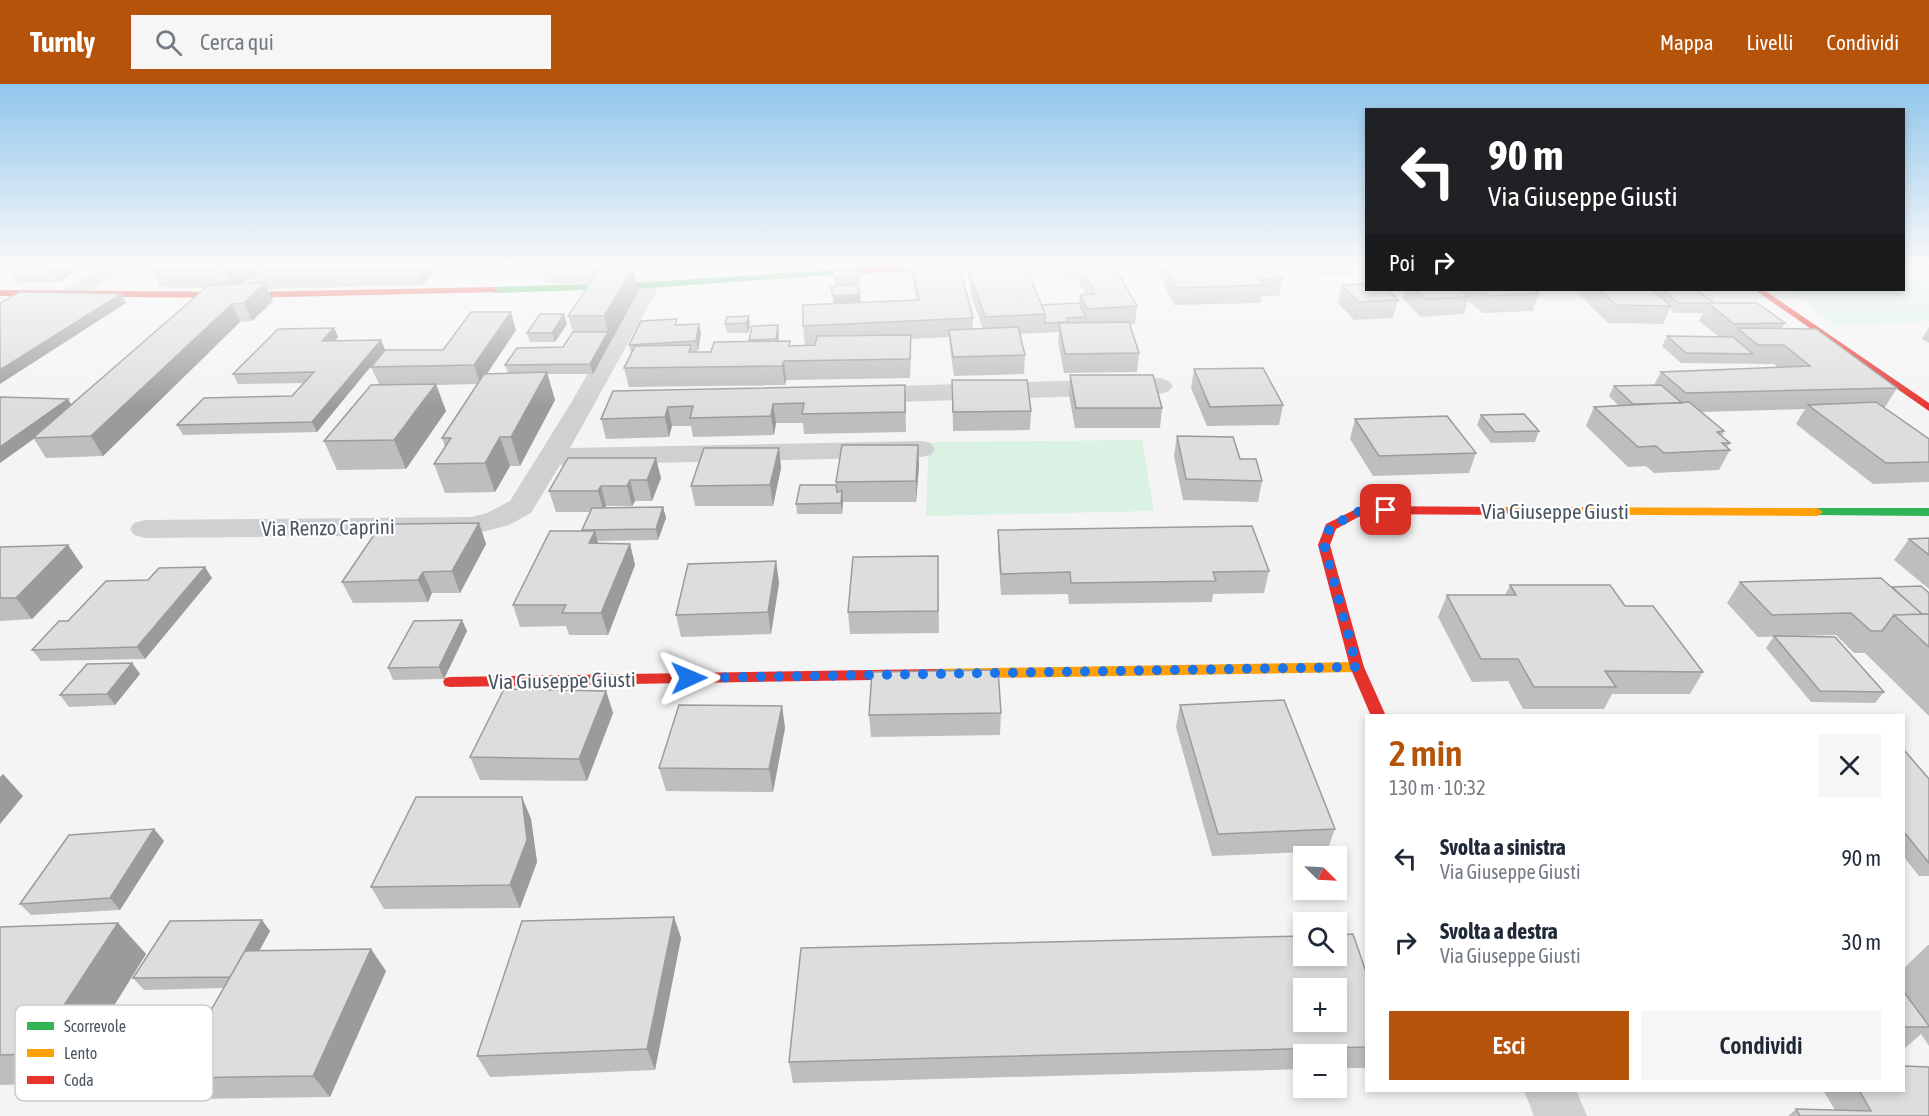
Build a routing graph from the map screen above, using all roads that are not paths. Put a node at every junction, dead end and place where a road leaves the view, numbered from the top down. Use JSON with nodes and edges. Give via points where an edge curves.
{"nodes":[{"id":1,"x":637,"y":312,"type":"edge"},
{"id":2,"x":1791,"y":312,"type":"edge"},
{"id":3,"x":1160,"y":386,"type":"dead end"},
{"id":4,"x":843,"y":396,"type":"edge"},
{"id":5,"x":1929,"y":408,"type":"edge"},
{"id":6,"x":921,"y":449,"type":"dead end"},
{"id":7,"x":550,"y":457,"type":"junction"},
{"id":8,"x":1929,"y":512,"type":"edge"},
{"id":9,"x":145,"y":529,"type":"dead end"},
{"id":10,"x":1357,"y":667,"type":"junction"},
{"id":11,"x":450,"y":682,"type":"dead end"},
{"id":12,"x":1378,"y":714,"type":"edge"},
{"id":13,"x":1550,"y":1092,"type":"edge"},
{"id":14,"x":1561,"y":1116,"type":"edge"}],
"edges":[{"from":1,"to":7,"type":"street","name":"Via Renzo Caprini","via":[[596,403]]},
{"from":2,"to":5,"type":"street"},
{"from":3,"to":4,"type":"street"},
{"from":6,"to":7,"type":"street"},
{"from":7,"to":9,"type":"street","name":"Via Renzo Caprini","via":[[521,507],[498,519],[471,526]]},
{"from":8,"to":10,"type":"street","name":"Via Giuseppe Giusti","via":[[1362,510],[1330,527],[1324,545]]},
{"from":10,"to":11,"type":"street","name":"Via Giuseppe Giusti"},
{"from":10,"to":12,"type":"street","name":"Via Giuseppe Giusti"},
{"from":13,"to":14,"type":"street"}]}
